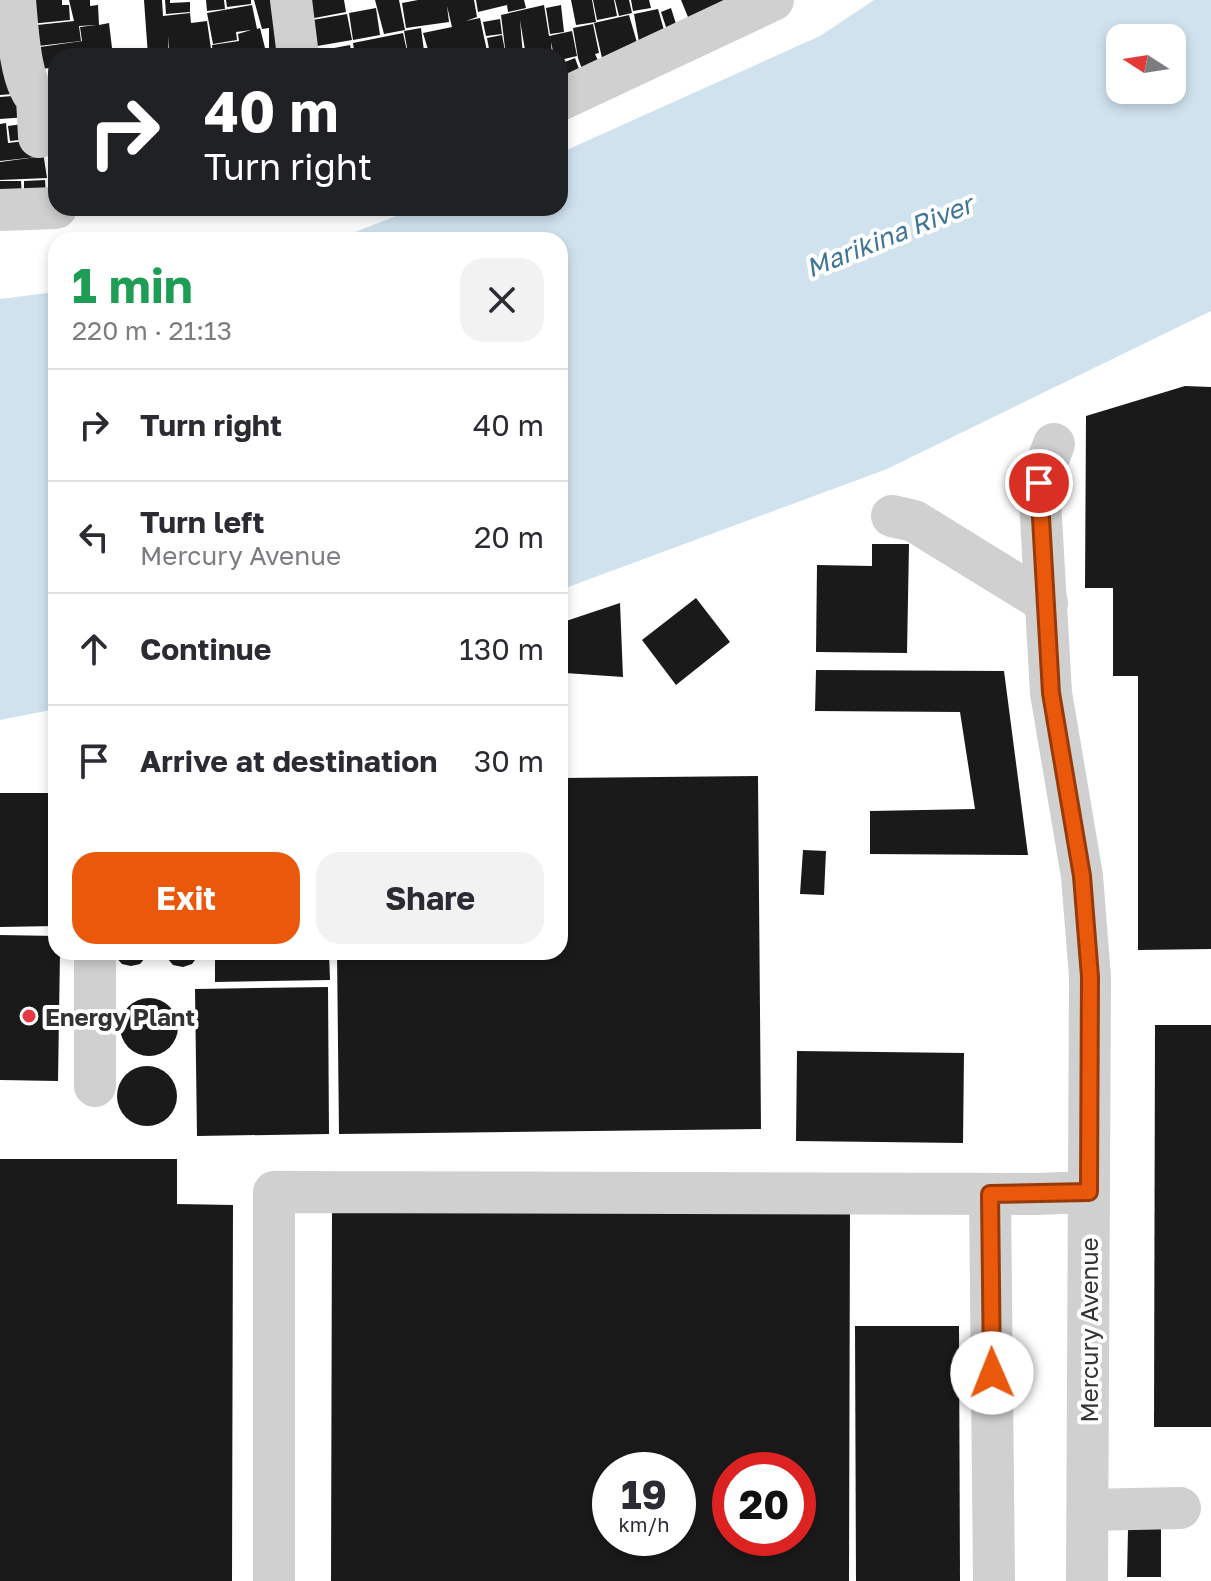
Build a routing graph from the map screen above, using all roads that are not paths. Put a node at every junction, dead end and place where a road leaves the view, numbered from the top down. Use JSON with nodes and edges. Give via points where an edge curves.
{"nodes":[{"id":1,"x":15,"y":0,"type":"edge"},
{"id":2,"x":291,"y":0,"type":"edge"},
{"id":3,"x":773,"y":0,"type":"edge"},
{"id":4,"x":297,"y":48,"type":"edge"},
{"id":5,"x":568,"y":96,"type":"edge"},
{"id":6,"x":39,"y":137,"type":"dead end"},
{"id":7,"x":48,"y":208,"type":"edge"},
{"id":8,"x":0,"y":210,"type":"edge"},
{"id":9,"x":1054,"y":444,"type":"dead end"},
{"id":10,"x":892,"y":516,"type":"dead end"},
{"id":11,"x":1047,"y":603,"type":"junction"},
{"id":12,"x":95,"y":960,"type":"edge"},
{"id":13,"x":95,"y":1086,"type":"dead end"},
{"id":14,"x":1089,"y":1192,"type":"junction"},
{"id":15,"x":990,"y":1194,"type":"junction"},
{"id":16,"x":1180,"y":1508,"type":"dead end"},
{"id":17,"x":1088,"y":1510,"type":"junction"},
{"id":18,"x":274,"y":1581,"type":"edge"},
{"id":19,"x":994,"y":1581,"type":"edge"},
{"id":20,"x":1087,"y":1581,"type":"edge"}],
"edges":[{"from":1,"to":6,"type":"street","via":[[22,57],[37,98]]},
{"from":2,"to":4,"type":"street"},
{"from":3,"to":5,"type":"street"},
{"from":7,"to":8,"type":"street"},
{"from":9,"to":11,"type":"street","name":"Mercury Avenue","via":[[1039,483]]},
{"from":10,"to":11,"type":"street","via":[[914,521]]},
{"from":11,"to":14,"type":"street","name":"Mercury Avenue","via":[[1051,693],[1082,876],[1088,948]]},
{"from":12,"to":13,"type":"street"},
{"from":14,"to":15,"type":"street"},
{"from":14,"to":17,"type":"street","name":"Mercury Avenue"},
{"from":15,"to":18,"type":"street","via":[[274,1192]]},
{"from":15,"to":19,"type":"street"},
{"from":16,"to":17,"type":"street"},
{"from":17,"to":20,"type":"street","name":"Mercury Avenue"}]}
